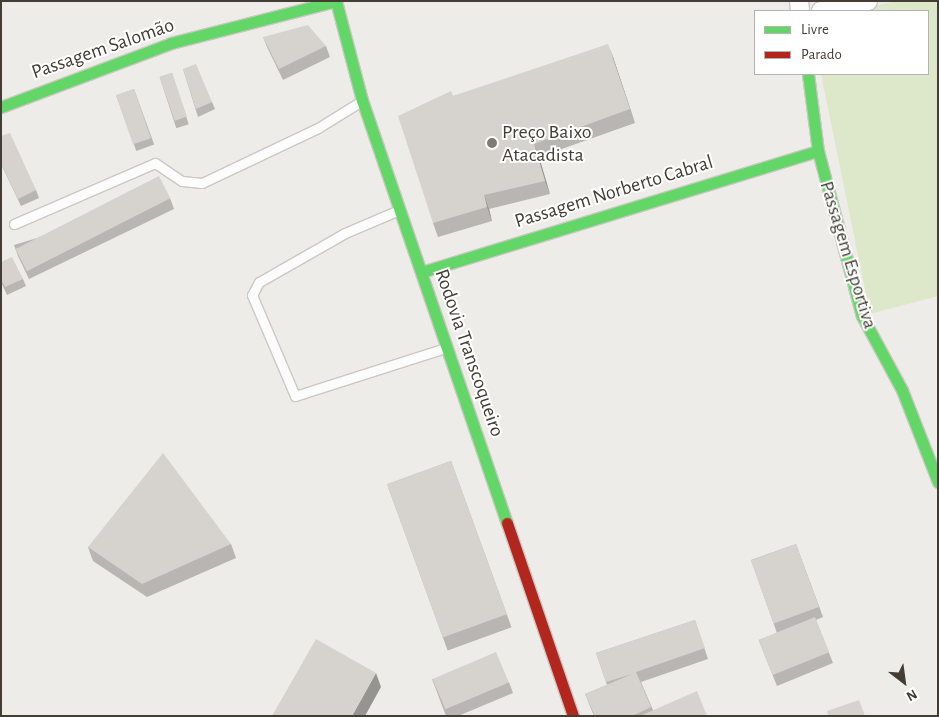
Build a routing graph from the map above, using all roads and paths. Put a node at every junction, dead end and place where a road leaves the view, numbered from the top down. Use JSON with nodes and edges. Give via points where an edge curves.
{"nodes":[{"id":1,"x":336,"y":1,"type":"edge"},
{"id":2,"x":868,"y":1,"type":"edge"},
{"id":3,"x":826,"y":10,"type":"edge"},
{"id":4,"x":808,"y":75,"type":"edge"},
{"id":5,"x":362,"y":100,"type":"junction"},
{"id":6,"x":1,"y":107,"type":"edge"},
{"id":7,"x":818,"y":151,"type":"junction"},
{"id":8,"x":402,"y":209,"type":"junction"},
{"id":9,"x":14,"y":224,"type":"dead end"},
{"id":10,"x":422,"y":272,"type":"junction"},
{"id":11,"x":448,"y":347,"type":"junction"},
{"id":12,"x":938,"y":482,"type":"edge"},
{"id":13,"x":573,"y":716,"type":"edge"}],
"edges":[{"from":1,"to":5,"type":"street","name":"Rodovia Transcoqueiro"},
{"from":1,"to":6,"type":"street","name":"Passagem Salomão","via":[[171,43]]},
{"from":2,"to":3,"type":"street"},
{"from":4,"to":7,"type":"street","name":"Passagem Esportiva"},
{"from":5,"to":8,"type":"street","name":"Rodovia Transcoqueiro"},
{"from":5,"to":9,"type":"lane","via":[[318,128],[202,183],[182,181],[155,164]]},
{"from":7,"to":10,"type":"street","name":"Passagem Norberto Cabral"},
{"from":7,"to":12,"type":"street","name":"Passagem Esportiva","via":[[862,316],[902,390]]},
{"from":8,"to":10,"type":"street","name":"Rodovia Transcoqueiro"},
{"from":8,"to":11,"type":"lane","via":[[345,233],[259,282],[252,294],[295,396]]},
{"from":10,"to":11,"type":"street","name":"Rodovia Transcoqueiro"},
{"from":11,"to":13,"type":"street","name":"Rodovia Transcoqueiro"}]}
